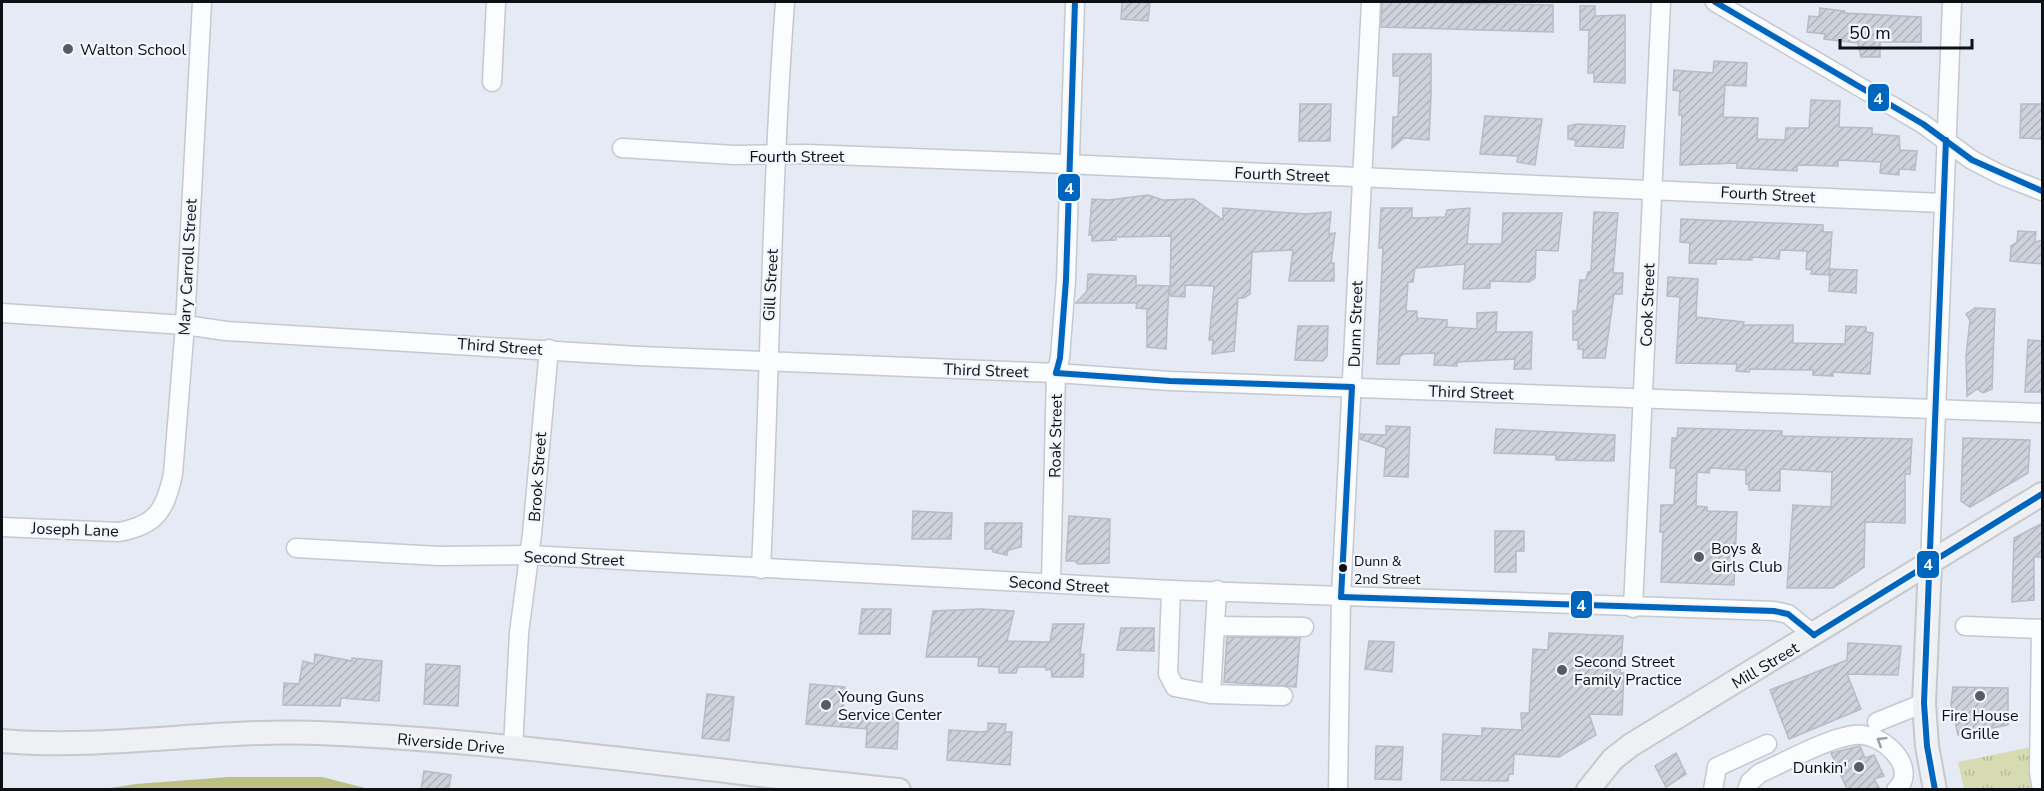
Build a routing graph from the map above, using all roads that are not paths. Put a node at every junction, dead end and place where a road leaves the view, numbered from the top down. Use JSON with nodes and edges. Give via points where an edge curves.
{"nodes":[{"id":1,"x":202,"y":2,"type":"edge"},
{"id":2,"x":496,"y":2,"type":"edge"},
{"id":3,"x":785,"y":2,"type":"edge"},
{"id":4,"x":1075,"y":2,"type":"edge"},
{"id":5,"x":1371,"y":2,"type":"edge"},
{"id":6,"x":1661,"y":2,"type":"edge"},
{"id":7,"x":1717,"y":2,"type":"edge"},
{"id":8,"x":1952,"y":2,"type":"edge"},
{"id":9,"x":492,"y":82,"type":"dead end"},
{"id":10,"x":1946,"y":140,"type":"junction"},
{"id":11,"x":622,"y":148,"type":"dead end"},
{"id":12,"x":777,"y":155,"type":"junction"},
{"id":13,"x":1070,"y":165,"type":"junction"},
{"id":14,"x":1361,"y":177,"type":"junction"},
{"id":15,"x":1650,"y":188,"type":"junction"},
{"id":16,"x":2043,"y":191,"type":"edge"},
{"id":17,"x":1942,"y":203,"type":"junction"},
{"id":18,"x":2,"y":313,"type":"edge"},
{"id":19,"x":185,"y":325,"type":"junction"},
{"id":20,"x":549,"y":349,"type":"junction"},
{"id":21,"x":769,"y":361,"type":"junction"},
{"id":22,"x":1056,"y":373,"type":"junction"},
{"id":23,"x":1353,"y":387,"type":"junction"},
{"id":24,"x":1643,"y":398,"type":"junction"},
{"id":25,"x":1936,"y":410,"type":"junction"},
{"id":26,"x":2043,"y":413,"type":"edge"},
{"id":27,"x":2043,"y":494,"type":"edge"},
{"id":28,"x":148,"y":524,"type":"joint"},
{"id":29,"x":2,"y":527,"type":"edge"},
{"id":30,"x":297,"y":548,"type":"dead end"},
{"id":31,"x":529,"y":555,"type":"junction"},
{"id":32,"x":1930,"y":564,"type":"junction"},
{"id":33,"x":760,"y":569,"type":"junction"},
{"id":34,"x":1051,"y":583,"type":"junction"},
{"id":35,"x":1171,"y":590,"type":"junction"},
{"id":36,"x":1216,"y":590,"type":"junction"},
{"id":37,"x":1341,"y":597,"type":"junction"},
{"id":38,"x":1633,"y":608,"type":"junction"},
{"id":39,"x":1215,"y":626,"type":"junction"},
{"id":40,"x":1965,"y":626,"type":"dead end"},
{"id":41,"x":1304,"y":627,"type":"dead end"},
{"id":42,"x":2042,"y":629,"type":"edge"},
{"id":43,"x":1814,"y":635,"type":"junction"},
{"id":44,"x":1211,"y":694,"type":"junction"},
{"id":45,"x":1283,"y":696,"type":"dead end"},
{"id":46,"x":1924,"y":703,"type":"junction"},
{"id":47,"x":1877,"y":722,"type":"dead end"},
{"id":48,"x":2,"y":741,"type":"edge"},
{"id":49,"x":1767,"y":744,"type":"dead end"},
{"id":50,"x":513,"y":748,"type":"junction"},
{"id":51,"x":899,"y":789,"type":"edge"},
{"id":52,"x":1338,"y":789,"type":"edge"},
{"id":53,"x":1588,"y":789,"type":"edge"},
{"id":54,"x":1713,"y":789,"type":"edge"},
{"id":55,"x":1747,"y":789,"type":"edge"},
{"id":56,"x":1896,"y":789,"type":"edge"},
{"id":57,"x":1935,"y":789,"type":"edge"},
{"id":58,"x":2042,"y":789,"type":"edge"}],
"edges":[{"from":1,"to":19,"type":"street","name":"Mary Carroll Street"},
{"from":2,"to":9,"type":"street"},
{"from":3,"to":12,"type":"street","name":"Gill Street"},
{"from":4,"to":13,"type":"street","name":"Roak Street"},
{"from":5,"to":14,"type":"street","name":"Dunn Street"},
{"from":6,"to":15,"type":"street","name":"Cook Street"},
{"from":7,"to":10,"type":"street"},
{"from":8,"to":10,"type":"street"},
{"from":10,"to":16,"type":"street","via":[[2001,175]]},
{"from":10,"to":17,"type":"street"},
{"from":11,"to":12,"type":"street","name":"Fourth Street"},
{"from":12,"to":13,"type":"street","name":"Fourth Street"},
{"from":12,"to":21,"type":"street","name":"Gill Street"},
{"from":13,"to":14,"type":"street","name":"Fourth Street"},
{"from":13,"to":22,"type":"street","name":"Roak Street","via":[[1066,280]]},
{"from":14,"to":15,"type":"street","name":"Fourth Street"},
{"from":14,"to":23,"type":"street","name":"Dunn Street"},
{"from":15,"to":17,"type":"street","name":"Fourth Street"},
{"from":15,"to":24,"type":"street","name":"Cook Street"},
{"from":17,"to":25,"type":"street"},
{"from":18,"to":19,"type":"street","name":"Third Street"},
{"from":19,"to":20,"type":"street","name":"Third Street","via":[[226,331]]},
{"from":19,"to":28,"type":"street","name":"Mary Carroll Street","via":[[173,474],[164,507]]},
{"from":20,"to":21,"type":"street","name":"Third Street"},
{"from":20,"to":31,"type":"street","name":"Brook Street"},
{"from":21,"to":22,"type":"street","name":"Third Street"},
{"from":21,"to":33,"type":"street","name":"Gill Street"},
{"from":22,"to":23,"type":"street","name":"Third Street"},
{"from":22,"to":34,"type":"street","name":"Roak Street"},
{"from":23,"to":24,"type":"street","name":"Third Street"},
{"from":23,"to":37,"type":"street","name":"Dunn Street"},
{"from":24,"to":25,"type":"street","name":"Third Street"},
{"from":24,"to":38,"type":"street","name":"Cook Street"},
{"from":25,"to":26,"type":"street","name":"Third Street"},
{"from":25,"to":32,"type":"street"},
{"from":27,"to":32,"type":"main road","name":"Mill Street"},
{"from":28,"to":29,"type":"street","name":"Joseph Lane","via":[[119,532]]},
{"from":30,"to":31,"type":"street","name":"Second Street","via":[[439,556]]},
{"from":31,"to":33,"type":"street","name":"Second Street"},
{"from":31,"to":50,"type":"street","name":"Brook Street","via":[[519,633]]},
{"from":32,"to":43,"type":"main road","name":"Mill Street"},
{"from":32,"to":46,"type":"main road"},
{"from":33,"to":34,"type":"street","name":"Second Street"},
{"from":34,"to":35,"type":"street","name":"Second Street"},
{"from":35,"to":36,"type":"street","name":"Second Street"},
{"from":35,"to":44,"type":"street","via":[[1168,674],[1175,687]]},
{"from":36,"to":37,"type":"street","name":"Second Street"},
{"from":36,"to":39,"type":"street"},
{"from":37,"to":38,"type":"street","name":"Second Street"},
{"from":37,"to":52,"type":"street","name":"Dunn Street"},
{"from":38,"to":43,"type":"street","name":"Second Street","via":[[1774,611],[1788,615]]},
{"from":39,"to":41,"type":"street"},
{"from":39,"to":44,"type":"street"},
{"from":40,"to":42,"type":"street"},
{"from":42,"to":58,"type":"street"},
{"from":43,"to":53,"type":"main road","name":"Mill Street","via":[[1631,745],[1612,759]]},
{"from":44,"to":45,"type":"street"},
{"from":46,"to":47,"type":"street"},
{"from":46,"to":57,"type":"main road"},
{"from":48,"to":50,"type":"main road","name":"Riverside Drive","via":[[48,744],[288,732]]},
{"from":49,"to":54,"type":"street","via":[[1717,767]]},
{"from":50,"to":51,"type":"main road","name":"Riverside Drive"},
{"from":56,"to":55,"type":"street","one_way":true,"via":[[1902,775],[1898,757],[1887,743],[1874,736],[1856,734],[1760,773]]}]}
